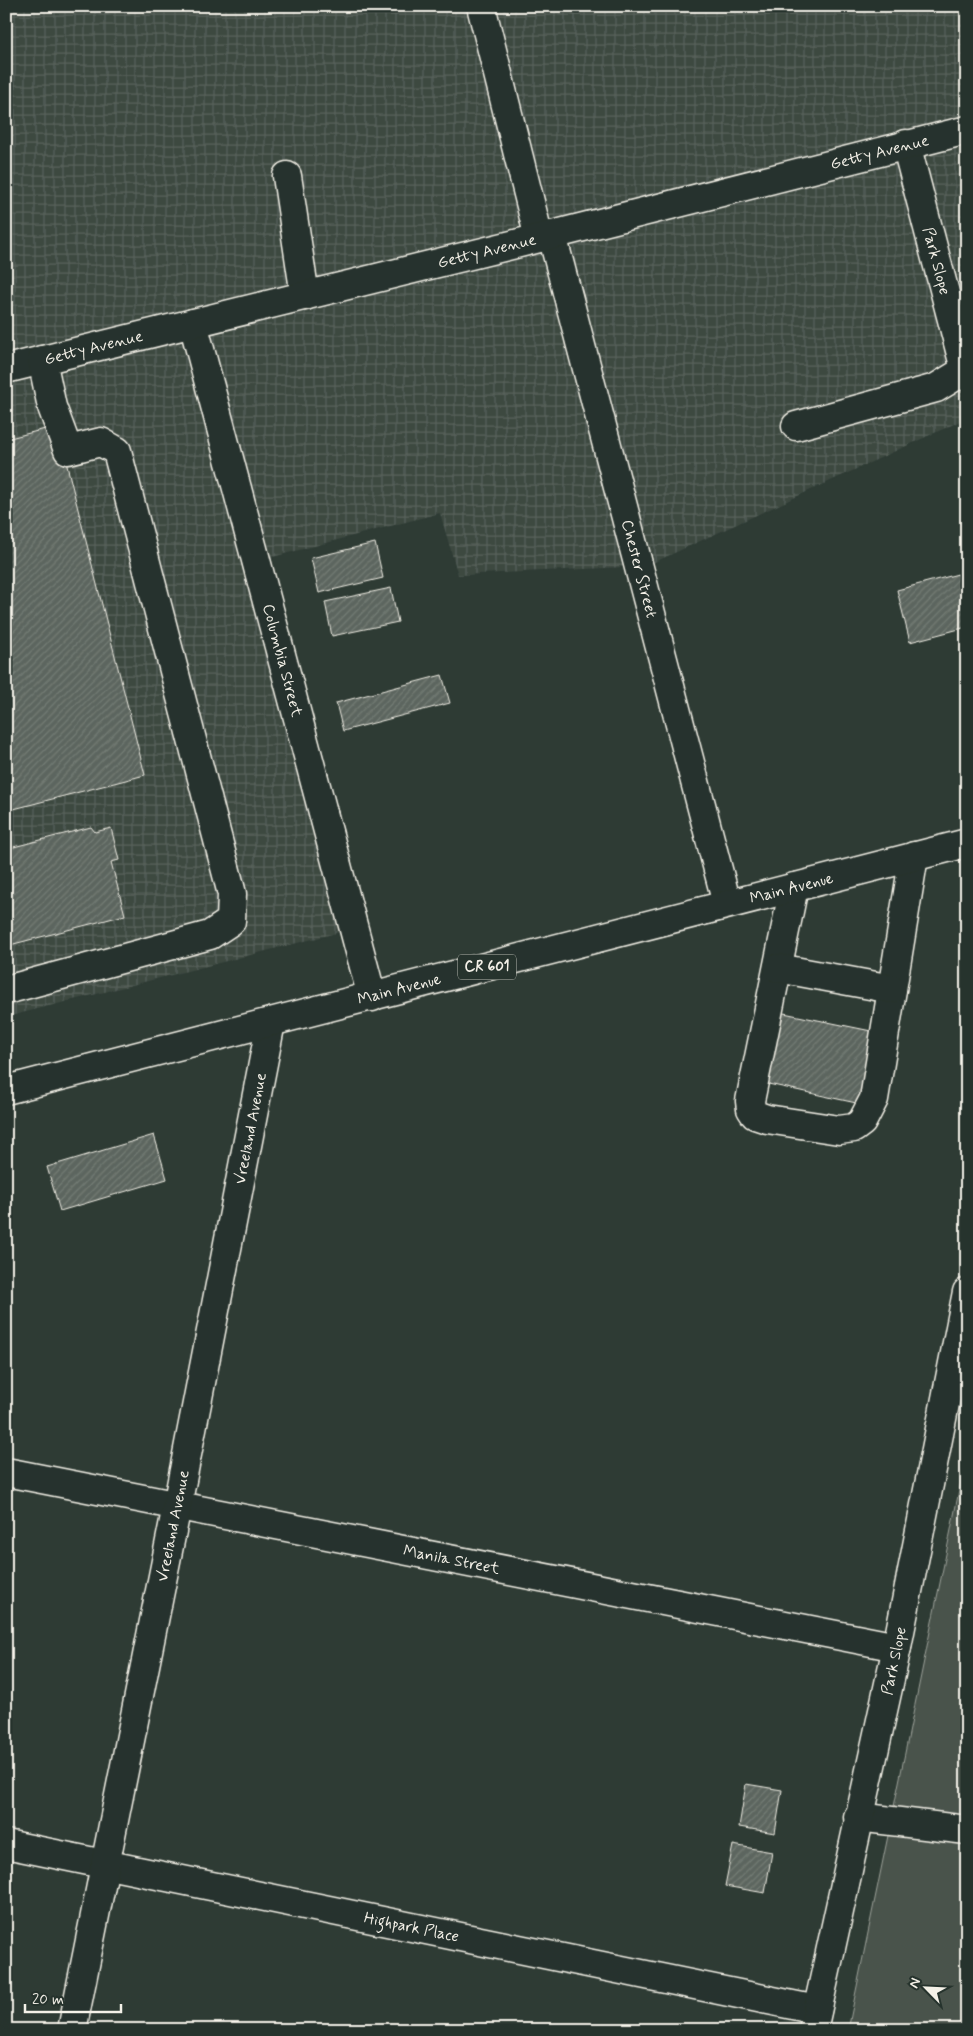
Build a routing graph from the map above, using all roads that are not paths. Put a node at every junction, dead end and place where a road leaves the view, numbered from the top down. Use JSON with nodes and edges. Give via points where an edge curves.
{"nodes":[{"id":1,"x":481,"y":6,"type":"edge"},
{"id":2,"x":967,"y":130,"type":"edge"},
{"id":3,"x":906,"y":144,"type":"junction"},
{"id":4,"x":286,"y":176,"type":"dead end"},
{"id":5,"x":546,"y":236,"type":"junction"},
{"id":6,"x":306,"y":296,"type":"junction"},
{"id":7,"x":194,"y":323,"type":"junction"},
{"id":8,"x":42,"y":360,"type":"junction"},
{"id":9,"x":6,"y":369,"type":"edge"},
{"id":10,"x":966,"y":372,"type":"edge"},
{"id":11,"x":796,"y":426,"type":"dead end"},
{"id":12,"x":967,"y":843,"type":"edge"},
{"id":13,"x":914,"y":856,"type":"junction"},
{"id":14,"x":794,"y":886,"type":"junction"},
{"id":15,"x":727,"y":904,"type":"junction"},
{"id":16,"x":778,"y":968,"type":"junction"},
{"id":17,"x":892,"y":989,"type":"junction"},
{"id":18,"x":6,"y":990,"type":"edge"},
{"id":19,"x":372,"y":997,"type":"junction"},
{"id":20,"x":271,"y":1022,"type":"junction"},
{"id":21,"x":6,"y":1090,"type":"edge"},
{"id":22,"x":967,"y":1292,"type":"edge"},
{"id":23,"x":6,"y":1472,"type":"edge"},
{"id":24,"x":177,"y":1506,"type":"junction"},
{"id":25,"x":897,"y":1647,"type":"junction"},
{"id":26,"x":858,"y":1817,"type":"junction"},
{"id":27,"x":967,"y":1830,"type":"edge"},
{"id":28,"x":6,"y":1844,"type":"edge"},
{"id":29,"x":105,"y":1863,"type":"junction"},
{"id":30,"x":815,"y":2020,"type":"edge"},
{"id":31,"x":72,"y":2030,"type":"edge"}],
"edges":[{"from":1,"to":5,"type":"street","name":"Chester Street"},
{"from":2,"to":3,"type":"street","name":"Getty Avenue"},
{"from":3,"to":5,"type":"street","name":"Getty Avenue"},
{"from":3,"to":10,"type":"street","name":"Park Slope"},
{"from":4,"to":6,"type":"street"},
{"from":5,"to":6,"type":"street","name":"Getty Avenue"},
{"from":5,"to":15,"type":"street","name":"Chester Street"},
{"from":6,"to":7,"type":"street","name":"Getty Avenue"},
{"from":7,"to":8,"type":"street","name":"Getty Avenue"},
{"from":7,"to":19,"type":"street","name":"Columbia Street"},
{"from":8,"to":9,"type":"street","name":"Getty Avenue"},
{"from":8,"to":18,"type":"street","via":[[52,408],[68,450],[101,442],[117,452],[232,894],[231,921],[210,935]]},
{"from":10,"to":11,"type":"street","via":[[936,388]]},
{"from":12,"to":13,"type":"street","name":"Main Avenue","number":"CR 601"},
{"from":13,"to":14,"type":"street","name":"Main Avenue","number":"CR 601"},
{"from":13,"to":17,"type":"street"},
{"from":14,"to":15,"type":"street","name":"Main Avenue","number":"CR 601"},
{"from":14,"to":16,"type":"street"},
{"from":15,"to":19,"type":"street","name":"Main Avenue","number":"CR 601"},
{"from":16,"to":17,"type":"street"},
{"from":16,"to":17,"type":"street","via":[[750,1101],[755,1115],[767,1120],[840,1130],[854,1128],[862,1122],[874,1098]]},
{"from":19,"to":20,"type":"street","name":"Main Avenue","number":"CR 601"},
{"from":20,"to":21,"type":"street","name":"Main Avenue","number":"CR 601"},
{"from":20,"to":24,"type":"street","name":"Vreeland Avenue"},
{"from":22,"to":25,"type":"street","name":"Park Slope"},
{"from":23,"to":24,"type":"street","name":"Manila Street"},
{"from":24,"to":25,"type":"street","name":"Manila Street"},
{"from":24,"to":29,"type":"street","name":"Vreeland Avenue"},
{"from":25,"to":26,"type":"street","name":"Park Slope"},
{"from":26,"to":27,"type":"street"},
{"from":26,"to":30,"type":"street","name":"Park Slope"},
{"from":28,"to":29,"type":"street","name":"Highpark Place"},
{"from":29,"to":30,"type":"street","name":"Highpark Place"},
{"from":29,"to":31,"type":"street","name":"Vreeland Avenue"}]}
